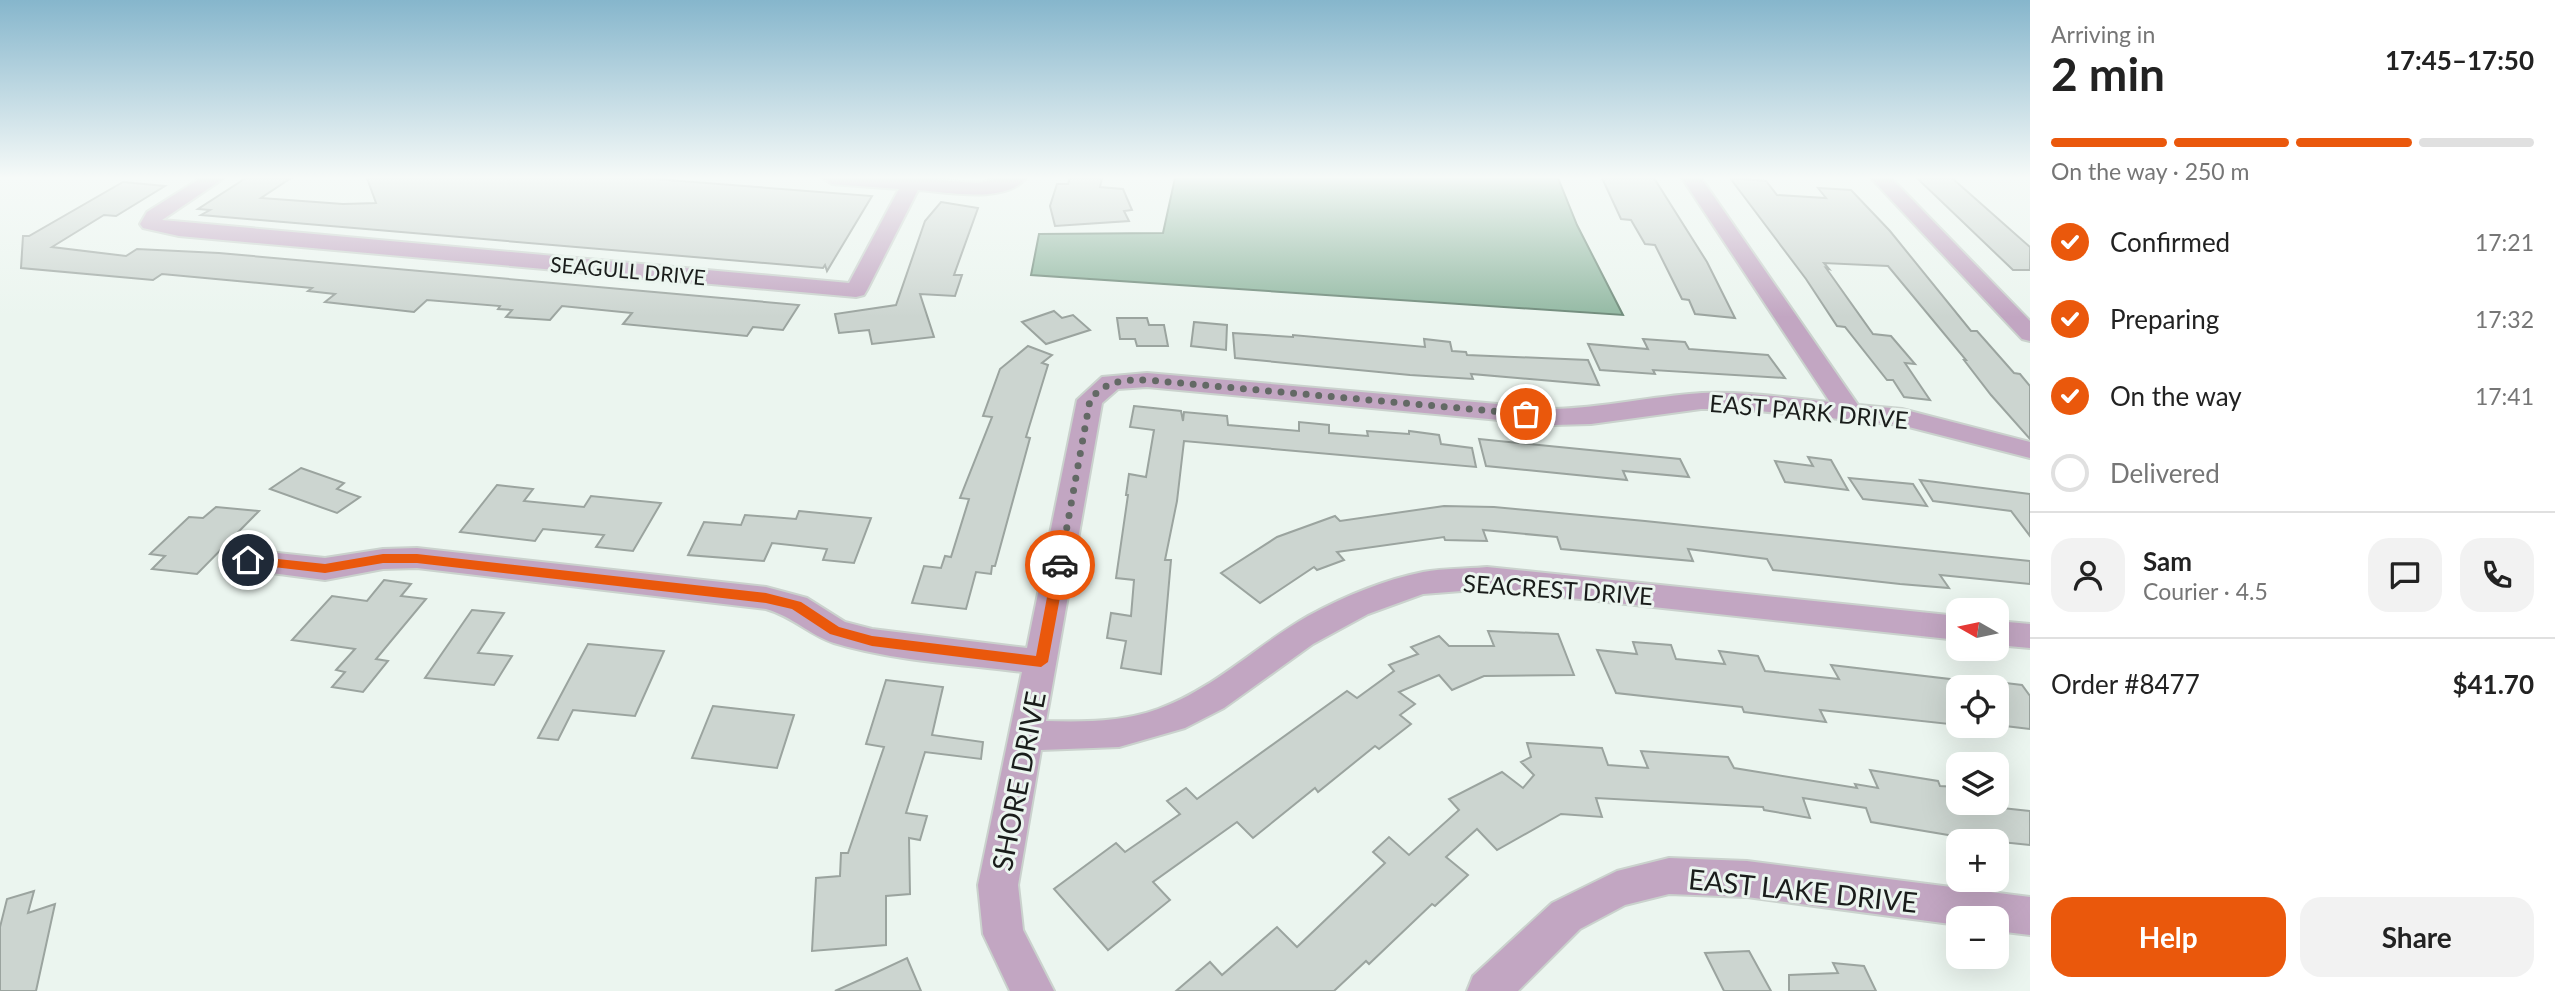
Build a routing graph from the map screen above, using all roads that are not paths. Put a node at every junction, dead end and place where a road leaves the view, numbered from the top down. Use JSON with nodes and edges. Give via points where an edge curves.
{"nodes":[{"id":1,"x":150,"y":224,"type":"edge"},
{"id":2,"x":890,"y":224,"type":"edge"},
{"id":3,"x":1722,"y":224,"type":"edge"},
{"id":4,"x":1924,"y":224,"type":"edge"},
{"id":5,"x":2030,"y":334,"type":"edge"},
{"id":6,"x":1090,"y":400,"type":"joint"},
{"id":7,"x":1849,"y":411,"type":"junction"},
{"id":8,"x":2030,"y":450,"type":"edge"},
{"id":9,"x":248,"y":560,"type":"dead end"},
{"id":10,"x":1946,"y":627,"type":"edge"},
{"id":11,"x":2009,"y":634,"type":"edge"},
{"id":12,"x":2030,"y":636,"type":"edge"},
{"id":13,"x":1041,"y":662,"type":"junction"},
{"id":14,"x":1026,"y":735,"type":"junction"},
{"id":15,"x":2030,"y":916,"type":"edge"},
{"id":16,"x":1033,"y":991,"type":"edge"},
{"id":17,"x":1488,"y":991,"type":"edge"}],
"edges":[{"from":1,"to":2,"type":"street","name":"SEAGULL DRIVE","via":[[856,290]]},
{"from":3,"to":7,"type":"street"},
{"from":4,"to":5,"type":"street"},
{"from":6,"to":7,"type":"street","name":"EAST PARK DRIVE","via":[[1111,382],[1147,380],[1553,417],[1721,401]]},
{"from":6,"to":13,"type":"street","name":"SHORE DRIVE"},
{"from":7,"to":8,"type":"street","name":"EAST PARK DRIVE","via":[[1914,419]]},
{"from":9,"to":13,"type":"street","via":[[325,569],[417,558],[766,598],[796,606],[835,631],[872,641]]},
{"from":10,"to":14,"type":"street","name":"SEACREST DRIVE","via":[[1487,578],[1422,583],[1319,624],[1207,701],[1174,718],[1107,734]]},
{"from":11,"to":12,"type":"street"},
{"from":13,"to":14,"type":"street","name":"SHORE DRIVE"},
{"from":14,"to":16,"type":"street","name":"SHORE DRIVE","via":[[998,885],[1003,934]]},
{"from":15,"to":17,"type":"street","name":"EAST LAKE DRIVE","via":[[1747,879],[1668,876],[1617,889],[1566,916]]}]}
